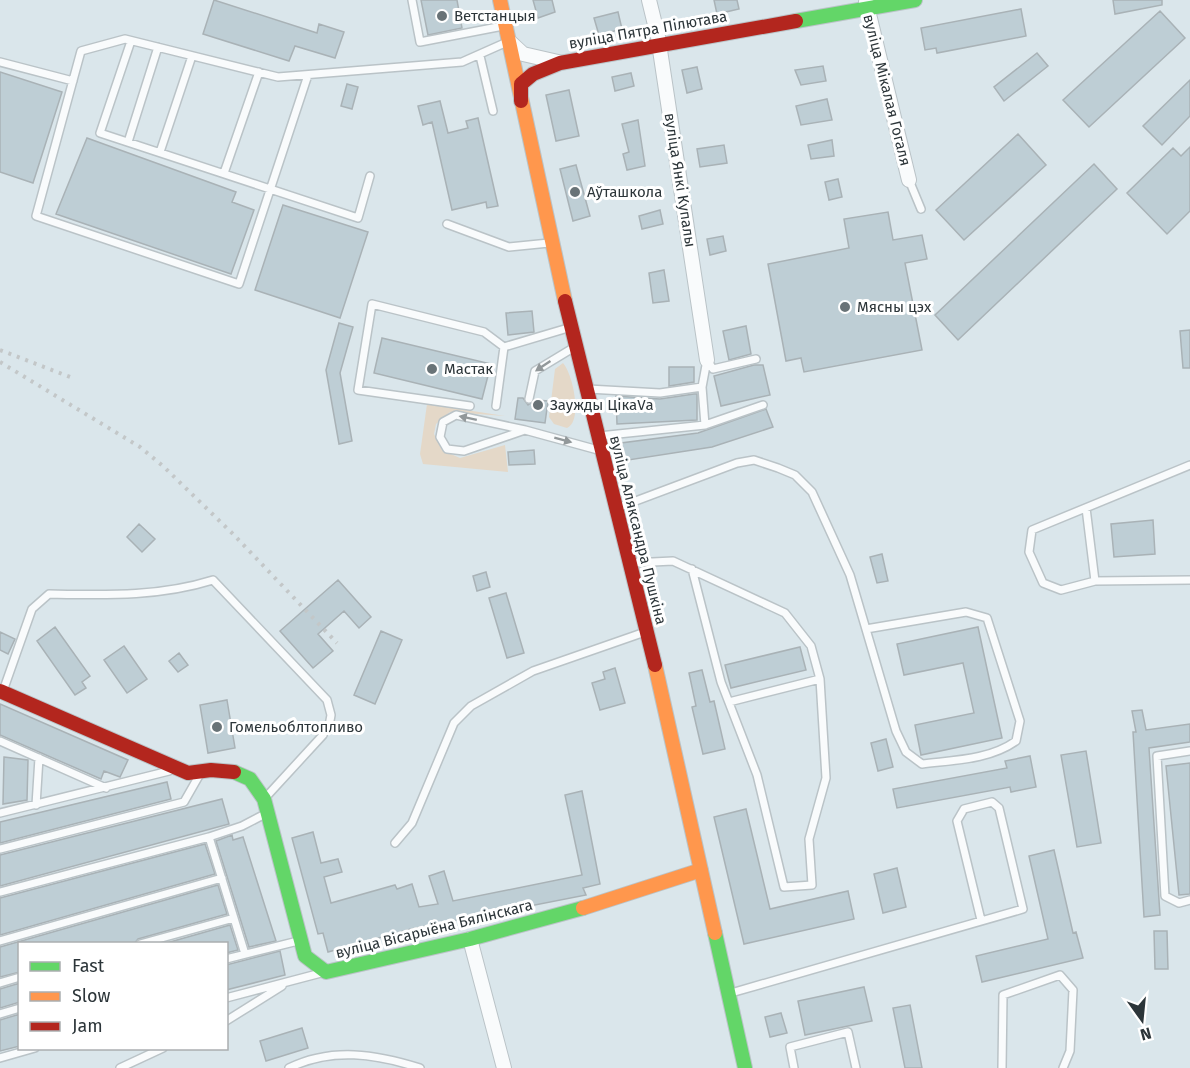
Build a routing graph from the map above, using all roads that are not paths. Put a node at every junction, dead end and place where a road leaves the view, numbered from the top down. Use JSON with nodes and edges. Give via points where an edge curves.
{"nodes":[{"id":1,"x":412,"y":0,"type":"edge"},
{"id":2,"x":500,"y":0,"type":"edge"},
{"id":3,"x":649,"y":0,"type":"edge"},
{"id":4,"x":915,"y":0,"type":"edge"},
{"id":5,"x":866,"y":4,"type":"edge"},
{"id":6,"x":506,"y":25,"type":"junction"},
{"id":7,"x":131,"y":40,"type":"junction"},
{"id":8,"x":509,"y":41,"type":"junction"},
{"id":9,"x":658,"y":45,"type":"junction"},
{"id":10,"x":158,"y":47,"type":"junction"},
{"id":11,"x":192,"y":56,"type":"junction"},
{"id":12,"x":480,"y":56,"type":"junction"},
{"id":13,"x":0,"y":62,"type":"edge"},
{"id":14,"x":560,"y":63,"type":"junction"},
{"id":15,"x":259,"y":72,"type":"junction"},
{"id":16,"x":308,"y":75,"type":"junction"},
{"id":17,"x":73,"y":81,"type":"junction"},
{"id":18,"x":521,"y":106,"type":"junction"},
{"id":19,"x":493,"y":111,"type":"dead end"},
{"id":20,"x":128,"y":142,"type":"junction"},
{"id":21,"x":160,"y":152,"type":"junction"},
{"id":22,"x":224,"y":173,"type":"junction"},
{"id":23,"x":370,"y":176,"type":"dead end"},
{"id":24,"x":909,"y":180,"type":"joint"},
{"id":25,"x":270,"y":189,"type":"junction"},
{"id":26,"x":921,"y":209,"type":"dead end"},
{"id":27,"x":447,"y":224,"type":"dead end"},
{"id":28,"x":552,"y":243,"type":"junction"},
{"id":29,"x":571,"y":327,"type":"junction"},
{"id":30,"x":575,"y":346,"type":"junction"},
{"id":31,"x":504,"y":348,"type":"junction"},
{"id":32,"x":756,"y":358,"type":"dead end"},
{"id":33,"x":707,"y":360,"type":"junction"},
{"id":34,"x":702,"y":387,"type":"junction"},
{"id":35,"x":585,"y":388,"type":"junction"},
{"id":36,"x":529,"y":399,"type":"dead end"},
{"id":37,"x":763,"y":405,"type":"dead end"},
{"id":38,"x":470,"y":406,"type":"dead end"},
{"id":39,"x":496,"y":406,"type":"dead end"},
{"id":40,"x":526,"y":420,"type":"dead end"},
{"id":41,"x":705,"y":425,"type":"junction"},
{"id":42,"x":525,"y":430,"type":"junction"},
{"id":43,"x":597,"y":436,"type":"junction"},
{"id":44,"x":600,"y":450,"type":"junction"},
{"id":45,"x":1190,"y":465,"type":"edge"},
{"id":46,"x":615,"y":508,"type":"junction"},
{"id":47,"x":1086,"y":508,"type":"junction"},
{"id":48,"x":629,"y":563,"type":"junction"},
{"id":49,"x":692,"y":569,"type":"junction"},
{"id":50,"x":1190,"y":580,"type":"edge"},
{"id":51,"x":1095,"y":581,"type":"junction"},
{"id":52,"x":866,"y":629,"type":"junction"},
{"id":53,"x":647,"y":631,"type":"junction"},
{"id":54,"x":820,"y":679,"type":"junction"},
{"id":55,"x":1,"y":691,"type":"edge"},
{"id":56,"x":729,"y":702,"type":"junction"},
{"id":57,"x":329,"y":726,"type":"dead end"},
{"id":58,"x":323,"y":735,"type":"dead end"},
{"id":59,"x":0,"y":741,"type":"edge"},
{"id":60,"x":1190,"y":751,"type":"edge"},
{"id":61,"x":39,"y":758,"type":"junction"},
{"id":62,"x":177,"y":768,"type":"junction"},
{"id":63,"x":203,"y":770,"type":"junction"},
{"id":64,"x":106,"y":788,"type":"junction"},
{"id":65,"x":264,"y":799,"type":"junction"},
{"id":66,"x":36,"y":805,"type":"junction"},
{"id":67,"x":0,"y":813,"type":"edge"},
{"id":68,"x":268,"y":813,"type":"junction"},
{"id":69,"x":209,"y":837,"type":"junction"},
{"id":70,"x":394,"y":843,"type":"dead end"},
{"id":71,"x":0,"y":849,"type":"edge"},
{"id":72,"x":701,"y":870,"type":"junction"},
{"id":73,"x":222,"y":878,"type":"junction"},
{"id":74,"x":0,"y":892,"type":"edge"},
{"id":75,"x":1190,"y":900,"type":"edge"},
{"id":76,"x":234,"y":918,"type":"junction"},
{"id":77,"x":981,"y":920,"type":"junction"},
{"id":78,"x":470,"y":939,"type":"junction"},
{"id":79,"x":300,"y":940,"type":"junction"},
{"id":80,"x":0,"y":941,"type":"edge"},
{"id":81,"x":147,"y":942,"type":"edge"},
{"id":82,"x":245,"y":954,"type":"junction"},
{"id":83,"x":228,"y":958,"type":"edge"},
{"id":84,"x":327,"y":972,"type":"junction"},
{"id":85,"x":18,"y":978,"type":"edge"},
{"id":86,"x":290,"y":982,"type":"junction"},
{"id":87,"x":0,"y":983,"type":"edge"},
{"id":88,"x":729,"y":994,"type":"junction"},
{"id":89,"x":228,"y":998,"type":"edge"},
{"id":90,"x":18,"y":1009,"type":"edge"},
{"id":91,"x":0,"y":1014,"type":"edge"},
{"id":92,"x":228,"y":1020,"type":"edge"},
{"id":93,"x":28,"y":1050,"type":"edge"},
{"id":94,"x":159,"y":1050,"type":"edge"},
{"id":95,"x":0,"y":1058,"type":"edge"},
{"id":96,"x":120,"y":1068,"type":"edge"},
{"id":97,"x":289,"y":1068,"type":"edge"},
{"id":98,"x":420,"y":1068,"type":"edge"},
{"id":99,"x":504,"y":1068,"type":"edge"},
{"id":100,"x":745,"y":1068,"type":"edge"},
{"id":101,"x":794,"y":1068,"type":"edge"},
{"id":102,"x":856,"y":1068,"type":"edge"},
{"id":103,"x":1002,"y":1068,"type":"edge"},
{"id":104,"x":1063,"y":1068,"type":"edge"}],
"edges":[{"from":1,"to":6,"type":"lane","via":[[420,42]]},
{"from":2,"to":6,"type":"street","name":"вуліца Аляксандра Пушкіна"},
{"from":3,"to":9,"type":"street","name":"вуліца Янкі Купалы"},
{"from":4,"to":5,"type":"street","name":"вуліца Пятра Пілютава"},
{"from":5,"to":9,"type":"street","name":"вуліца Пятра Пілютава"},
{"from":5,"to":24,"type":"street","name":"вуліца Мікалая Гогаля"},
{"from":6,"to":8,"type":"street","name":"вуліца Аляксандра Пушкіна"},
{"from":7,"to":10,"type":"lane"},
{"from":7,"to":17,"type":"lane","via":[[81,51]]},
{"from":7,"to":20,"type":"lane","via":[[100,133]]},
{"from":8,"to":12,"type":"lane"},
{"from":8,"to":14,"type":"street","via":[[523,54]]},
{"from":8,"to":18,"type":"street","name":"вуліца Аляксандра Пушкіна"},
{"from":9,"to":14,"type":"street","name":"вуліца Пятра Пілютава"},
{"from":9,"to":33,"type":"street","name":"вуліца Янкі Купалы"},
{"from":10,"to":11,"type":"lane"},
{"from":10,"to":20,"type":"lane"},
{"from":11,"to":15,"type":"lane"},
{"from":11,"to":21,"type":"lane"},
{"from":12,"to":16,"type":"lane","via":[[462,62]]},
{"from":12,"to":19,"type":"lane"},
{"from":13,"to":17,"type":"lane"},
{"from":14,"to":18,"type":"street","name":"вуліца Пятра Пілютава","via":[[533,74],[521,84]]},
{"from":15,"to":16,"type":"lane","via":[[278,77]]},
{"from":15,"to":22,"type":"lane"},
{"from":16,"to":25,"type":"lane"},
{"from":17,"to":25,"type":"lane","via":[[36,216],[239,284]]},
{"from":18,"to":28,"type":"street","name":"вуліца Аляксандра Пушкіна"},
{"from":20,"to":21,"type":"lane"},
{"from":21,"to":22,"type":"lane"},
{"from":22,"to":25,"type":"lane"},
{"from":23,"to":25,"type":"lane","via":[[357,218]]},
{"from":24,"to":26,"type":"lane"},
{"from":27,"to":28,"type":"lane","via":[[509,247]]},
{"from":28,"to":29,"type":"street","name":"вуліца Аляксандра Пушкіна"},
{"from":29,"to":30,"type":"street","name":"вуліца Аляксандра Пушкіна"},
{"from":29,"to":31,"type":"lane"},
{"from":30,"to":35,"type":"street","name":"вуліца Аляксандра Пушкіна"},
{"from":30,"to":36,"type":"lane","one_way":true,"via":[[535,371]]},
{"from":31,"to":38,"type":"lane","via":[[484,332],[372,304],[358,390]]},
{"from":31,"to":39,"type":"lane"},
{"from":32,"to":33,"type":"lane","via":[[713,369]]},
{"from":33,"to":34,"type":"lane"},
{"from":34,"to":35,"type":"lane","via":[[660,393]]},
{"from":34,"to":41,"type":"lane"},
{"from":35,"to":43,"type":"street","name":"вуліца Аляксандра Пушкіна"},
{"from":37,"to":41,"type":"lane"},
{"from":40,"to":42,"type":"lane"},
{"from":41,"to":43,"type":"lane"},
{"from":42,"to":42,"type":"lane","one_way":true,"via":[[456,415],[443,422],[440,437],[447,449],[464,451]]},
{"from":42,"to":44,"type":"lane","one_way":true},
{"from":43,"to":44,"type":"street","name":"вуліца Аляксандра Пушкіна"},
{"from":44,"to":46,"type":"street","name":"вуліца Аляксандра Пушкіна"},
{"from":45,"to":47,"type":"lane"},
{"from":46,"to":48,"type":"street","name":"вуліца Аляксандра Пушкіна"},
{"from":46,"to":52,"type":"lane","via":[[736,463],[754,460],[795,475],[812,492],[850,575]]},
{"from":47,"to":51,"type":"lane"},
{"from":47,"to":51,"type":"lane","via":[[1032,530],[1029,552],[1043,583],[1061,590]]},
{"from":48,"to":49,"type":"lane","via":[[673,561]]},
{"from":48,"to":53,"type":"street","name":"вуліца Аляксандра Пушкіна"},
{"from":49,"to":54,"type":"lane","via":[[785,613],[811,646]]},
{"from":49,"to":56,"type":"lane"},
{"from":50,"to":51,"type":"lane"},
{"from":52,"to":52,"type":"lane","via":[[896,731],[906,752],[922,764],[976,758],[1004,750],[1016,741],[1020,721],[987,618],[966,612]]},
{"from":53,"to":70,"type":"lane","via":[[533,671],[471,706],[454,723],[412,823]]},
{"from":53,"to":72,"type":"street","name":"вуліца Аляксандра Пушкіна"},
{"from":54,"to":56,"type":"lane"},
{"from":54,"to":56,"type":"lane","via":[[826,778],[809,839],[812,885],[784,887],[758,775]]},
{"from":55,"to":57,"type":"lane","via":[[32,609],[49,594],[138,595],[213,580],[327,700]]},
{"from":55,"to":62,"type":"street","name":"вуліца Вісарыёна Бялінскага"},
{"from":58,"to":65,"type":"lane"},
{"from":59,"to":61,"type":"lane"},
{"from":60,"to":75,"type":"lane","via":[[1157,756],[1166,896],[1179,903]]},
{"from":61,"to":64,"type":"lane"},
{"from":61,"to":66,"type":"lane"},
{"from":62,"to":63,"type":"street","name":"вуліца Вісарыёна Бялінскага","via":[[188,773]]},
{"from":62,"to":64,"type":"lane"},
{"from":63,"to":65,"type":"street","name":"вуліца Вісарыёна Бялінскага","via":[[252,780]]},
{"from":63,"to":71,"type":"lane","via":[[184,802]]},
{"from":64,"to":66,"type":"lane"},
{"from":65,"to":68,"type":"street","name":"вуліца Вісарыёна Бялінскага"},
{"from":66,"to":67,"type":"lane"},
{"from":68,"to":69,"type":"lane"},
{"from":68,"to":79,"type":"street","name":"вуліца Вісарыёна Бялінскага"},
{"from":69,"to":73,"type":"lane"},
{"from":69,"to":74,"type":"lane"},
{"from":72,"to":78,"type":"street","name":"вуліца Вісарыёна Бялінскага","via":[[575,911]]},
{"from":72,"to":88,"type":"street","name":"вуліца Аляксандра Пушкіна"},
{"from":73,"to":76,"type":"lane"},
{"from":73,"to":80,"type":"lane"},
{"from":76,"to":81,"type":"lane"},
{"from":76,"to":82,"type":"lane"},
{"from":77,"to":77,"type":"lane","via":[[1023,909],[999,808],[992,802],[964,809],[957,821]]},
{"from":77,"to":88,"type":"lane"},
{"from":78,"to":84,"type":"street","name":"вуліца Вісарыёна Бялінскага"},
{"from":78,"to":99,"type":"street"},
{"from":79,"to":82,"type":"lane"},
{"from":79,"to":84,"type":"street","name":"вуліца Вісарыёна Бялінскага","via":[[304,956]]},
{"from":82,"to":83,"type":"lane"},
{"from":84,"to":86,"type":"lane"},
{"from":85,"to":87,"type":"lane"},
{"from":86,"to":89,"type":"lane"},
{"from":86,"to":92,"type":"lane"},
{"from":88,"to":100,"type":"street","name":"вуліца Аляксандра Пушкіна"},
{"from":90,"to":91,"type":"lane"},
{"from":93,"to":95,"type":"lane"},
{"from":94,"to":96,"type":"lane"},
{"from":97,"to":98,"type":"lane","via":[[304,1061],[346,1054],[384,1056]]},
{"from":101,"to":102,"type":"lane","via":[[790,1047],[848,1032]]},
{"from":103,"to":104,"type":"lane","via":[[1003,995],[1060,975],[1073,990],[1070,1051]]}]}
